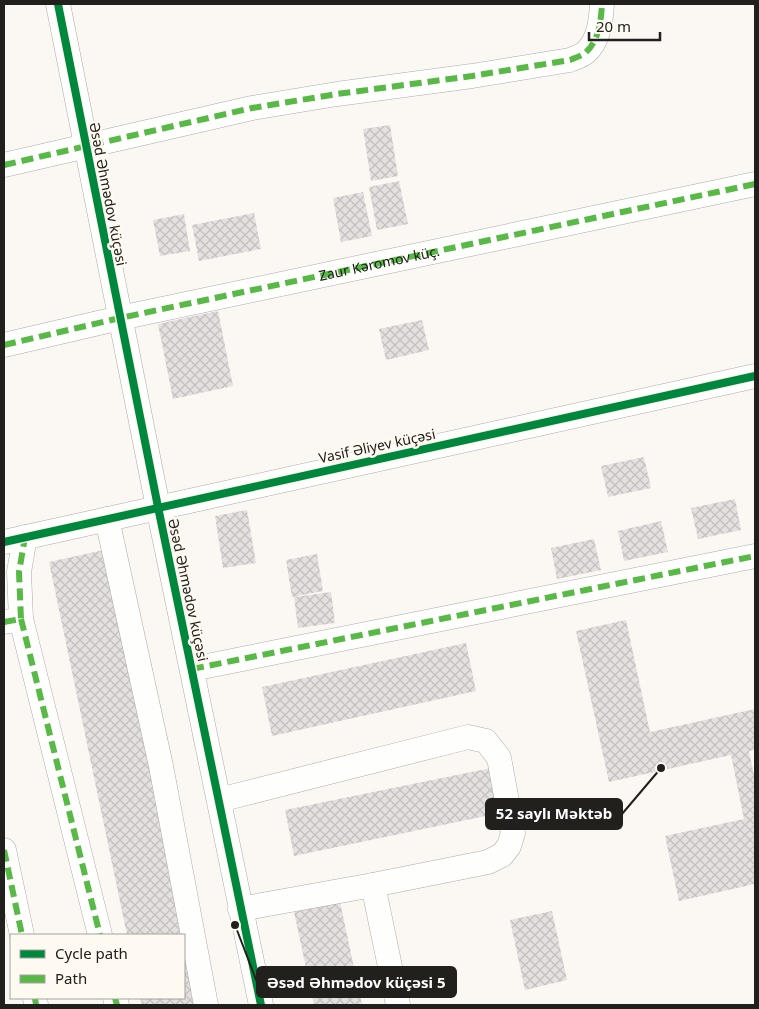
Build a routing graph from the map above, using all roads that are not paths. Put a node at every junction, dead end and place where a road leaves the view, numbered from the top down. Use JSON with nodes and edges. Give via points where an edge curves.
{"nodes":[{"id":1,"x":58,"y":4,"type":"edge"},
{"id":2,"x":602,"y":4,"type":"edge"},
{"id":3,"x":87,"y":147,"type":"junction"},
{"id":4,"x":4,"y":165,"type":"edge"},
{"id":5,"x":755,"y":184,"type":"edge"},
{"id":6,"x":120,"y":318,"type":"junction"},
{"id":7,"x":4,"y":345,"type":"edge"},
{"id":8,"x":755,"y":376,"type":"edge"},
{"id":9,"x":158,"y":507,"type":"junction"},
{"id":10,"x":107,"y":519,"type":"junction"},
{"id":11,"x":14,"y":540,"type":"edge"},
{"id":12,"x":755,"y":556,"type":"edge"},
{"id":13,"x":12,"y":621,"type":"edge"},
{"id":14,"x":192,"y":669,"type":"junction"},
{"id":15,"x":219,"y":800,"type":"junction"},
{"id":16,"x":4,"y":850,"type":"edge"},
{"id":17,"x":373,"y":885,"type":"junction"},
{"id":18,"x":8,"y":894,"type":"edge"},
{"id":19,"x":240,"y":909,"type":"junction"},
{"id":20,"x":22,"y":934,"type":"edge"},
{"id":21,"x":100,"y":934,"type":"edge"},
{"id":22,"x":206,"y":1005,"type":"edge"},
{"id":23,"x":261,"y":1005,"type":"edge"},
{"id":24,"x":398,"y":1005,"type":"edge"}],
"edges":[{"from":1,"to":3,"type":"street","name":"Əsəd Əhmədov küçəsi"},
{"from":2,"to":3,"type":"street","via":[[595,40],[584,54],[570,60],[252,108]]},
{"from":3,"to":4,"type":"street"},
{"from":3,"to":6,"type":"street","name":"Əsəd Əhmədov küçəsi"},
{"from":5,"to":6,"type":"street","name":"Zaur Kəromov küç."},
{"from":6,"to":7,"type":"street","name":"Zaur Kəromov küç."},
{"from":6,"to":9,"type":"street","name":"Əsəd Əhmədov küçəsi"},
{"from":8,"to":9,"type":"street","name":"Vasif Əliyev küçəsi"},
{"from":9,"to":10,"type":"street","name":"Vasif Əliyev küçəsi"},
{"from":9,"to":14,"type":"street","name":"Əsəd Əhmədov küçəsi"},
{"from":10,"to":11,"type":"street","name":"Vasif Əliyev küçəsi"},
{"from":10,"to":22,"type":"street","via":[[161,766]]},
{"from":11,"to":13,"type":"street","via":[[19,572]]},
{"from":12,"to":14,"type":"street"},
{"from":13,"to":21,"type":"street"},
{"from":14,"to":15,"type":"street","name":"Əsəd Əhmədov küçəsi"},
{"from":15,"to":17,"type":"street","via":[[468,737],[486,741],[499,758],[513,833],[502,855],[488,862]]},
{"from":15,"to":19,"type":"street","name":"Əsəd Əhmədov küçəsi"},
{"from":16,"to":18,"type":"street"},
{"from":17,"to":19,"type":"street"},
{"from":17,"to":24,"type":"street"},
{"from":18,"to":20,"type":"street"},
{"from":19,"to":23,"type":"street","name":"Əsəd Əhmədov küçəsi"}]}
